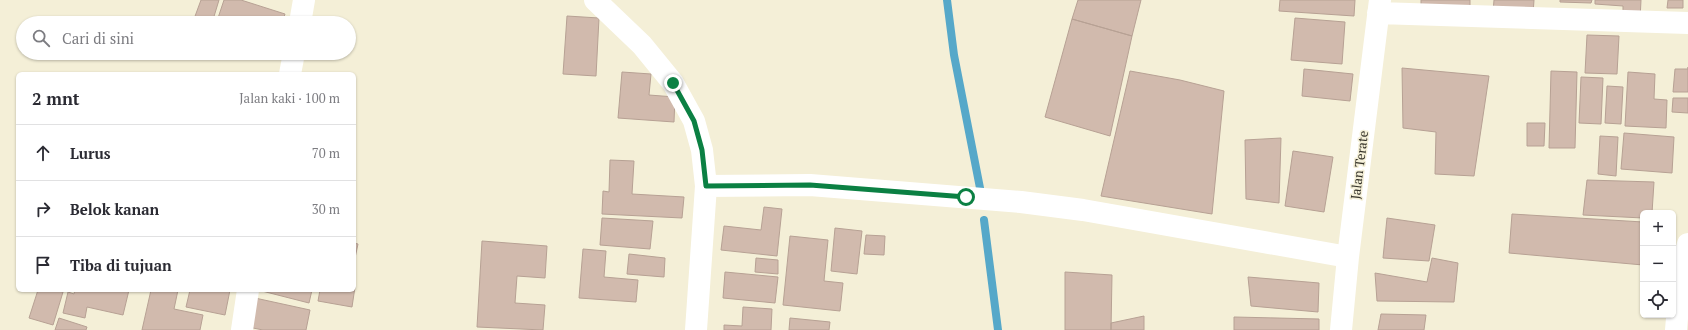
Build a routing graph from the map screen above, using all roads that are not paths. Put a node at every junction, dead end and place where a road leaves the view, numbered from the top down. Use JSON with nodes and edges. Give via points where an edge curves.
{"nodes":[{"id":1,"x":304,"y":0,"type":"edge"},
{"id":2,"x":595,"y":0,"type":"edge"},
{"id":3,"x":1379,"y":6,"type":"edge"},
{"id":4,"x":301,"y":16,"type":"edge"},
{"id":5,"x":1688,"y":23,"type":"edge"},
{"id":6,"x":293,"y":60,"type":"edge"},
{"id":7,"x":290,"y":72,"type":"edge"},
{"id":8,"x":706,"y":186,"type":"junction"},
{"id":9,"x":1688,"y":244,"type":"edge"},
{"id":10,"x":1348,"y":257,"type":"junction"},
{"id":11,"x":1684,"y":272,"type":"edge"},
{"id":12,"x":248,"y":292,"type":"edge"},
{"id":13,"x":242,"y":330,"type":"edge"},
{"id":14,"x":696,"y":330,"type":"edge"},
{"id":15,"x":1341,"y":330,"type":"edge"},
{"id":16,"x":1676,"y":330,"type":"edge"}],
"edges":[{"from":1,"to":4,"type":"street"},
{"from":2,"to":8,"type":"street","via":[[642,45],[673,83],[694,121],[702,150]]},
{"from":3,"to":5,"type":"street"},
{"from":3,"to":10,"type":"street","name":"Jalan Terate"},
{"from":6,"to":7,"type":"street"},
{"from":8,"to":10,"type":"street","via":[[810,185],[1021,202]]},
{"from":8,"to":14,"type":"street"},
{"from":9,"to":11,"type":"street"},
{"from":10,"to":15,"type":"street","name":"Jalan Terate"},
{"from":11,"to":16,"type":"street"},
{"from":12,"to":13,"type":"street"}]}
